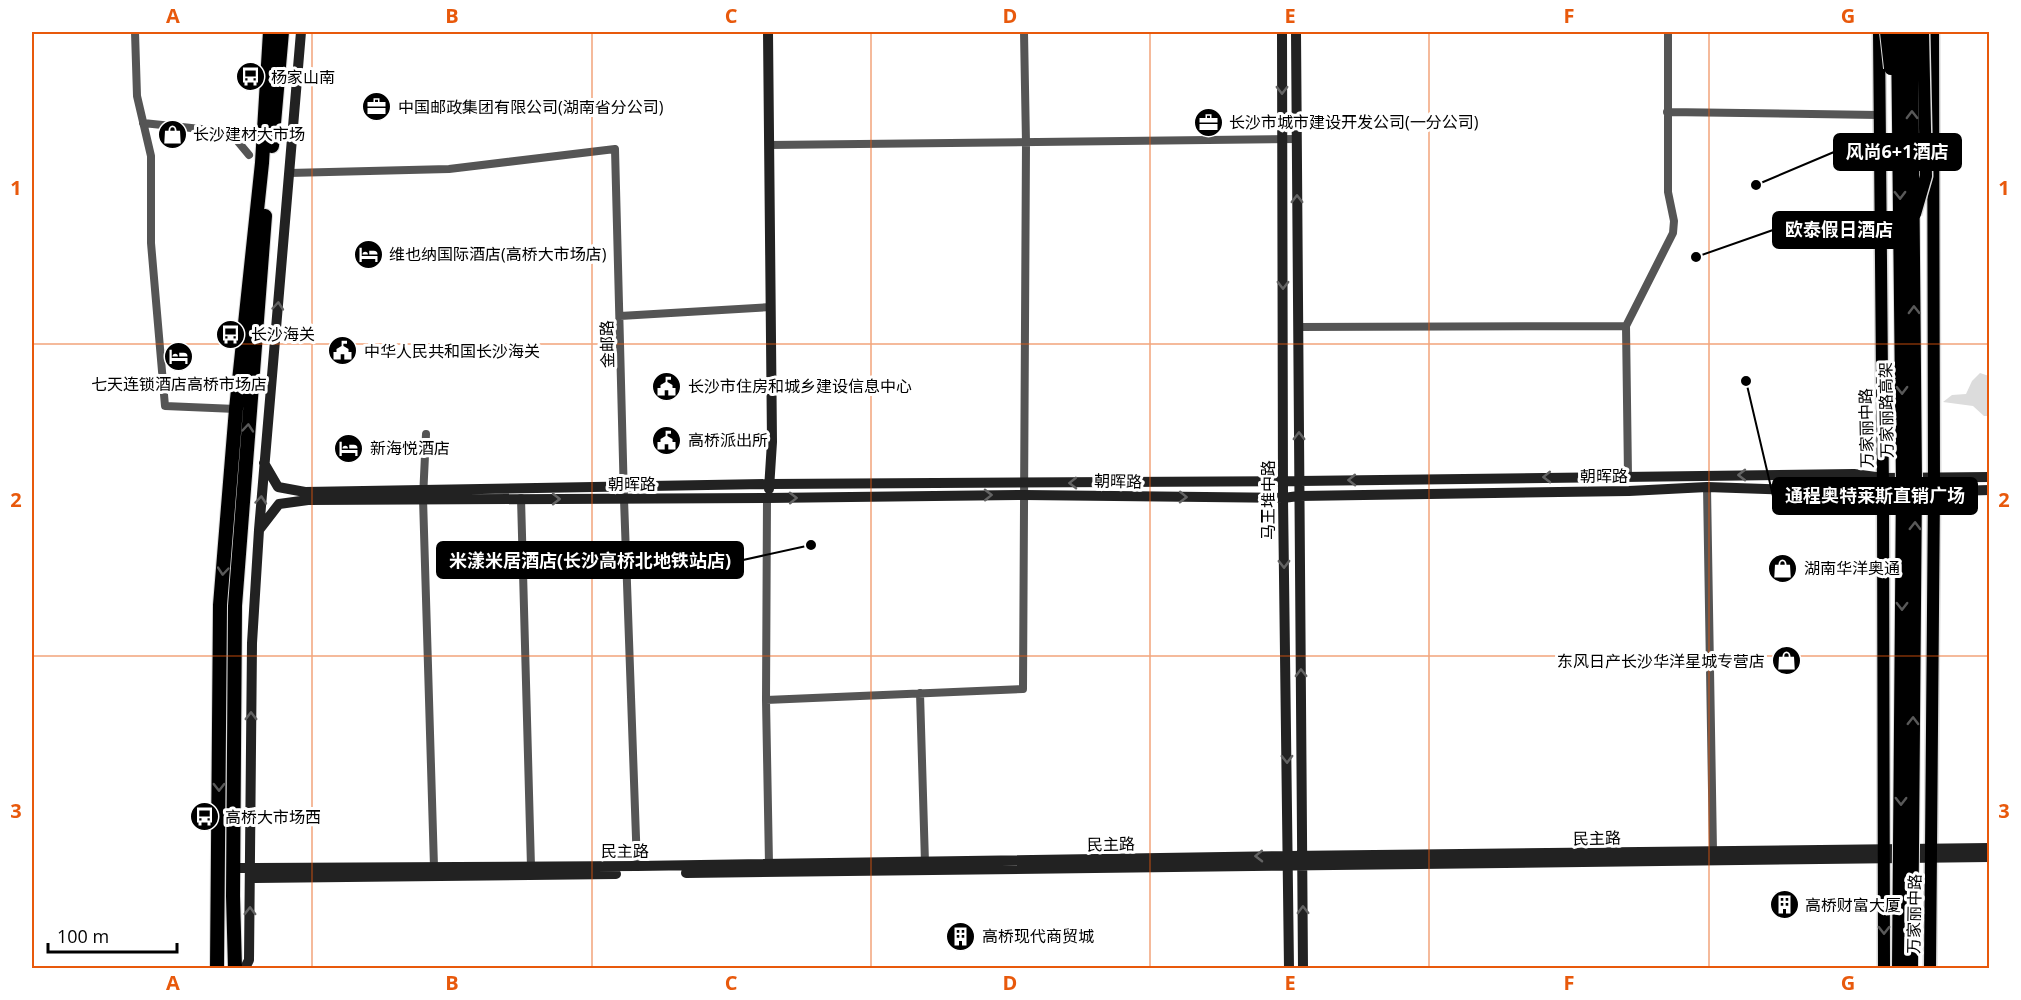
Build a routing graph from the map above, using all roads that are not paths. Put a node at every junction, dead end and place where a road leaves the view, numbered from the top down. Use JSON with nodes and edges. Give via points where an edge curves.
{"nodes":[{"id":1,"x":135,"y":32,"type":"edge"},
{"id":2,"x":270,"y":32,"type":"edge"},
{"id":3,"x":282,"y":32,"type":"edge"},
{"id":4,"x":301,"y":32,"type":"edge"},
{"id":5,"x":768,"y":32,"type":"edge"},
{"id":6,"x":1024,"y":32,"type":"edge"},
{"id":7,"x":1282,"y":32,"type":"edge"},
{"id":8,"x":1296,"y":32,"type":"edge"},
{"id":9,"x":1668,"y":32,"type":"edge"},
{"id":10,"x":1879,"y":32,"type":"edge"},
{"id":11,"x":1887,"y":32,"type":"edge"},
{"id":12,"x":1898,"y":32,"type":"edge"},
{"id":13,"x":1911,"y":32,"type":"edge"},
{"id":14,"x":1923,"y":32,"type":"edge"},
{"id":15,"x":1933,"y":32,"type":"edge"},
{"id":16,"x":1667,"y":112,"type":"junction"},
{"id":17,"x":1899,"y":113,"type":"junction"},
{"id":18,"x":1879,"y":115,"type":"junction"},
{"id":19,"x":143,"y":123,"type":"junction"},
{"id":20,"x":1282,"y":140,"type":"junction"},
{"id":21,"x":1297,"y":140,"type":"junction"},
{"id":22,"x":1026,"y":143,"type":"junction"},
{"id":23,"x":769,"y":145,"type":"junction"},
{"id":24,"x":249,"y":155,"type":"dead end"},
{"id":25,"x":289,"y":173,"type":"junction"},
{"id":26,"x":1913,"y":221,"type":"junction"},
{"id":27,"x":771,"y":307,"type":"junction"},
{"id":28,"x":620,"y":316,"type":"junction"},
{"id":29,"x":1626,"y":326,"type":"junction"},
{"id":30,"x":1298,"y":327,"type":"junction"},
{"id":31,"x":237,"y":409,"type":"junction"},
{"id":32,"x":426,"y":434,"type":"dead end"},
{"id":33,"x":264,"y":463,"type":"junction"},
{"id":34,"x":1628,"y":476,"type":"junction"},
{"id":35,"x":1989,"y":477,"type":"edge"},
{"id":36,"x":1883,"y":478,"type":"junction"},
{"id":37,"x":1934,"y":478,"type":"junction"},
{"id":38,"x":1282,"y":481,"type":"junction"},
{"id":39,"x":1299,"y":481,"type":"junction"},
{"id":40,"x":770,"y":484,"type":"junction"},
{"id":41,"x":1707,"y":487,"type":"junction"},
{"id":42,"x":1024,"y":489,"type":"junction"},
{"id":43,"x":1989,"y":490,"type":"edge"},
{"id":44,"x":1934,"y":491,"type":"junction"},
{"id":45,"x":1883,"y":493,"type":"junction"},
{"id":46,"x":423,"y":494,"type":"junction"},
{"id":47,"x":624,"y":494,"type":"junction"},
{"id":48,"x":1299,"y":496,"type":"junction"},
{"id":49,"x":520,"y":498,"type":"junction"},
{"id":50,"x":767,"y":498,"type":"junction"},
{"id":51,"x":1282,"y":498,"type":"junction"},
{"id":52,"x":259,"y":530,"type":"junction"},
{"id":53,"x":920,"y":693,"type":"junction"},
{"id":54,"x":766,"y":700,"type":"junction"},
{"id":55,"x":1989,"y":848,"type":"edge"},
{"id":56,"x":1713,"y":851,"type":"junction"},
{"id":57,"x":1931,"y":853,"type":"junction"},
{"id":58,"x":1884,"y":854,"type":"junction"},
{"id":59,"x":1989,"y":857,"type":"edge"},
{"id":60,"x":1288,"y":861,"type":"junction"},
{"id":61,"x":1302,"y":861,"type":"junction"},
{"id":62,"x":925,"y":863,"type":"junction"},
{"id":63,"x":769,"y":864,"type":"junction"},
{"id":64,"x":637,"y":866,"type":"junction"},
{"id":65,"x":434,"y":867,"type":"junction"},
{"id":66,"x":531,"y":867,"type":"junction"},
{"id":67,"x":233,"y":868,"type":"junction"},
{"id":68,"x":250,"y":873,"type":"junction"},
{"id":69,"x":217,"y":969,"type":"edge"},
{"id":70,"x":235,"y":969,"type":"edge"},
{"id":71,"x":245,"y":969,"type":"edge"},
{"id":72,"x":1289,"y":969,"type":"edge"},
{"id":73,"x":1303,"y":969,"type":"edge"},
{"id":74,"x":1884,"y":969,"type":"edge"},
{"id":75,"x":1899,"y":969,"type":"edge"},
{"id":76,"x":1911,"y":969,"type":"edge"},
{"id":77,"x":1930,"y":969,"type":"edge"}],
"edges":[{"from":1,"to":19,"type":"street","via":[[137,96]]},
{"from":2,"to":31,"type":"highway","via":[[262,163]]},
{"from":67,"to":3,"type":"highway","one_way":true,"via":[[235,606]]},
{"from":4,"to":25,"type":"street"},
{"from":5,"to":23,"type":"street"},
{"from":6,"to":22,"type":"street"},
{"from":7,"to":20,"type":"street","name":"马王堆中路","one_way":true},
{"from":8,"to":21,"type":"street","name":"马王堆中路"},
{"from":9,"to":16,"type":"street"},
{"from":10,"to":18,"type":"main road","name":"万家丽中路"},
{"from":11,"to":17,"type":"highway","bridge":true},
{"from":12,"to":17,"type":"highway","name":"万家丽路高架","bridge":true},
{"from":26,"to":13,"type":"highway","name":"万家丽路高架","one_way":true,"bridge":true},
{"from":14,"to":26,"type":"main road","bridge":true,"via":[[1926,176]]},
{"from":15,"to":37,"type":"main road","name":"万家丽中路"},
{"from":16,"to":18,"type":"street"},
{"from":16,"to":29,"type":"street","via":[[1673,233]]},
{"from":17,"to":75,"type":"highway","name":"万家丽路高架","one_way":true,"bridge":true,"via":[[1903,483]]},
{"from":18,"to":36,"type":"main road","name":"万家丽中路"},
{"from":19,"to":24,"type":"street","via":[[230,132]]},
{"from":19,"to":31,"type":"street","via":[[151,156],[151,243],[165,406]]},
{"from":20,"to":21,"type":"street"},
{"from":20,"to":22,"type":"street"},
{"from":20,"to":38,"type":"street","name":"马王堆中路","one_way":true},
{"from":30,"to":21,"type":"street","name":"马王堆中路","one_way":true},
{"from":22,"to":23,"type":"street"},
{"from":22,"to":42,"type":"street"},
{"from":23,"to":27,"type":"street"},
{"from":25,"to":28,"type":"street","name":"金邮路","via":[[449,170],[615,149]]},
{"from":33,"to":25,"type":"street","one_way":true},
{"from":76,"to":26,"type":"highway","name":"万家丽路高架","one_way":true,"bridge":true},
{"from":27,"to":28,"type":"street"},
{"from":27,"to":40,"type":"street"},
{"from":28,"to":47,"type":"street","name":"金邮路"},
{"from":29,"to":30,"type":"street"},
{"from":29,"to":34,"type":"street"},
{"from":39,"to":30,"type":"street","name":"马王堆中路","one_way":true},
{"from":31,"to":69,"type":"highway","one_way":true,"via":[[220,605]]},
{"from":32,"to":46,"type":"street"},
{"from":33,"to":46,"type":"street","name":"朝晖路","via":[[278,487],[305,492]]},
{"from":52,"to":33,"type":"street","one_way":true},
{"from":36,"to":34,"type":"street","name":"朝晖路","one_way":true,"via":[[1854,474]]},
{"from":34,"to":39,"type":"street","name":"朝晖路","one_way":true},
{"from":35,"to":37,"type":"street","name":"朝晖路"},
{"from":36,"to":37,"type":"street","name":"朝晖路"},
{"from":36,"to":45,"type":"main road","name":"万家丽中路"},
{"from":37,"to":44,"type":"main road","name":"万家丽中路"},
{"from":38,"to":39,"type":"street","name":"朝晖路"},
{"from":38,"to":42,"type":"street","name":"朝晖路","one_way":true},
{"from":38,"to":51,"type":"street","name":"马王堆中路"},
{"from":39,"to":48,"type":"street","name":"马王堆中路"},
{"from":40,"to":42,"type":"street","name":"朝晖路"},
{"from":40,"to":47,"type":"street","name":"朝晖路"},
{"from":40,"to":50,"type":"street"},
{"from":41,"to":45,"type":"street","name":"朝晖路"},
{"from":41,"to":48,"type":"street","name":"朝晖路"},
{"from":41,"to":56,"type":"street"},
{"from":50,"to":42,"type":"street","name":"朝晖路","one_way":true},
{"from":42,"to":51,"type":"street","name":"朝晖路","one_way":true},
{"from":42,"to":53,"type":"street","via":[[1023,689]]},
{"from":43,"to":44,"type":"street","name":"朝晖路"},
{"from":44,"to":45,"type":"street","name":"朝晖路"},
{"from":44,"to":57,"type":"main road","name":"万家丽中路"},
{"from":45,"to":58,"type":"main road","name":"万家丽中路"},
{"from":46,"to":47,"type":"street","name":"朝晖路"},
{"from":46,"to":49,"type":"street","name":"朝晖路"},
{"from":46,"to":52,"type":"street","name":"朝晖路","via":[[279,504]]},
{"from":46,"to":65,"type":"street"},
{"from":49,"to":47,"type":"street","name":"朝晖路","one_way":true},
{"from":47,"to":50,"type":"street","name":"朝晖路"},
{"from":47,"to":64,"type":"street","name":"金邮路"},
{"from":48,"to":51,"type":"street","name":"朝晖路"},
{"from":61,"to":48,"type":"street","name":"马王堆中路","one_way":true},
{"from":49,"to":66,"type":"street"},
{"from":50,"to":54,"type":"street"},
{"from":51,"to":60,"type":"street","name":"马王堆中路","one_way":true},
{"from":68,"to":52,"type":"street","one_way":true,"via":[[252,644]]},
{"from":53,"to":54,"type":"street"},
{"from":53,"to":62,"type":"street"},
{"from":54,"to":63,"type":"street"},
{"from":55,"to":57,"type":"street","name":"民主路"},
{"from":56,"to":58,"type":"street","name":"民主路"},
{"from":56,"to":61,"type":"street","name":"民主路"},
{"from":57,"to":58,"type":"street","name":"民主路"},
{"from":57,"to":59,"type":"street","name":"民主路"},
{"from":57,"to":77,"type":"main road","name":"万家丽中路"},
{"from":58,"to":61,"type":"street","name":"民主路"},
{"from":58,"to":74,"type":"main road","name":"万家丽中路","one_way":true},
{"from":60,"to":61,"type":"street","name":"民主路"},
{"from":60,"to":62,"type":"street","name":"民主路","one_way":true},
{"from":60,"to":68,"type":"street","name":"民主路"},
{"from":60,"to":72,"type":"street","name":"马王堆中路"},
{"from":73,"to":61,"type":"street","name":"马王堆中路","one_way":true},
{"from":62,"to":63,"type":"street","name":"民主路"},
{"from":63,"to":64,"type":"street","name":"民主路"},
{"from":64,"to":66,"type":"street","name":"民主路"},
{"from":65,"to":66,"type":"street","name":"民主路"},
{"from":65,"to":68,"type":"street","name":"民主路"},
{"from":67,"to":68,"type":"street","name":"民主路"},
{"from":67,"to":70,"type":"highway"},
{"from":71,"to":68,"type":"street","one_way":true,"via":[[249,960]]}]}
